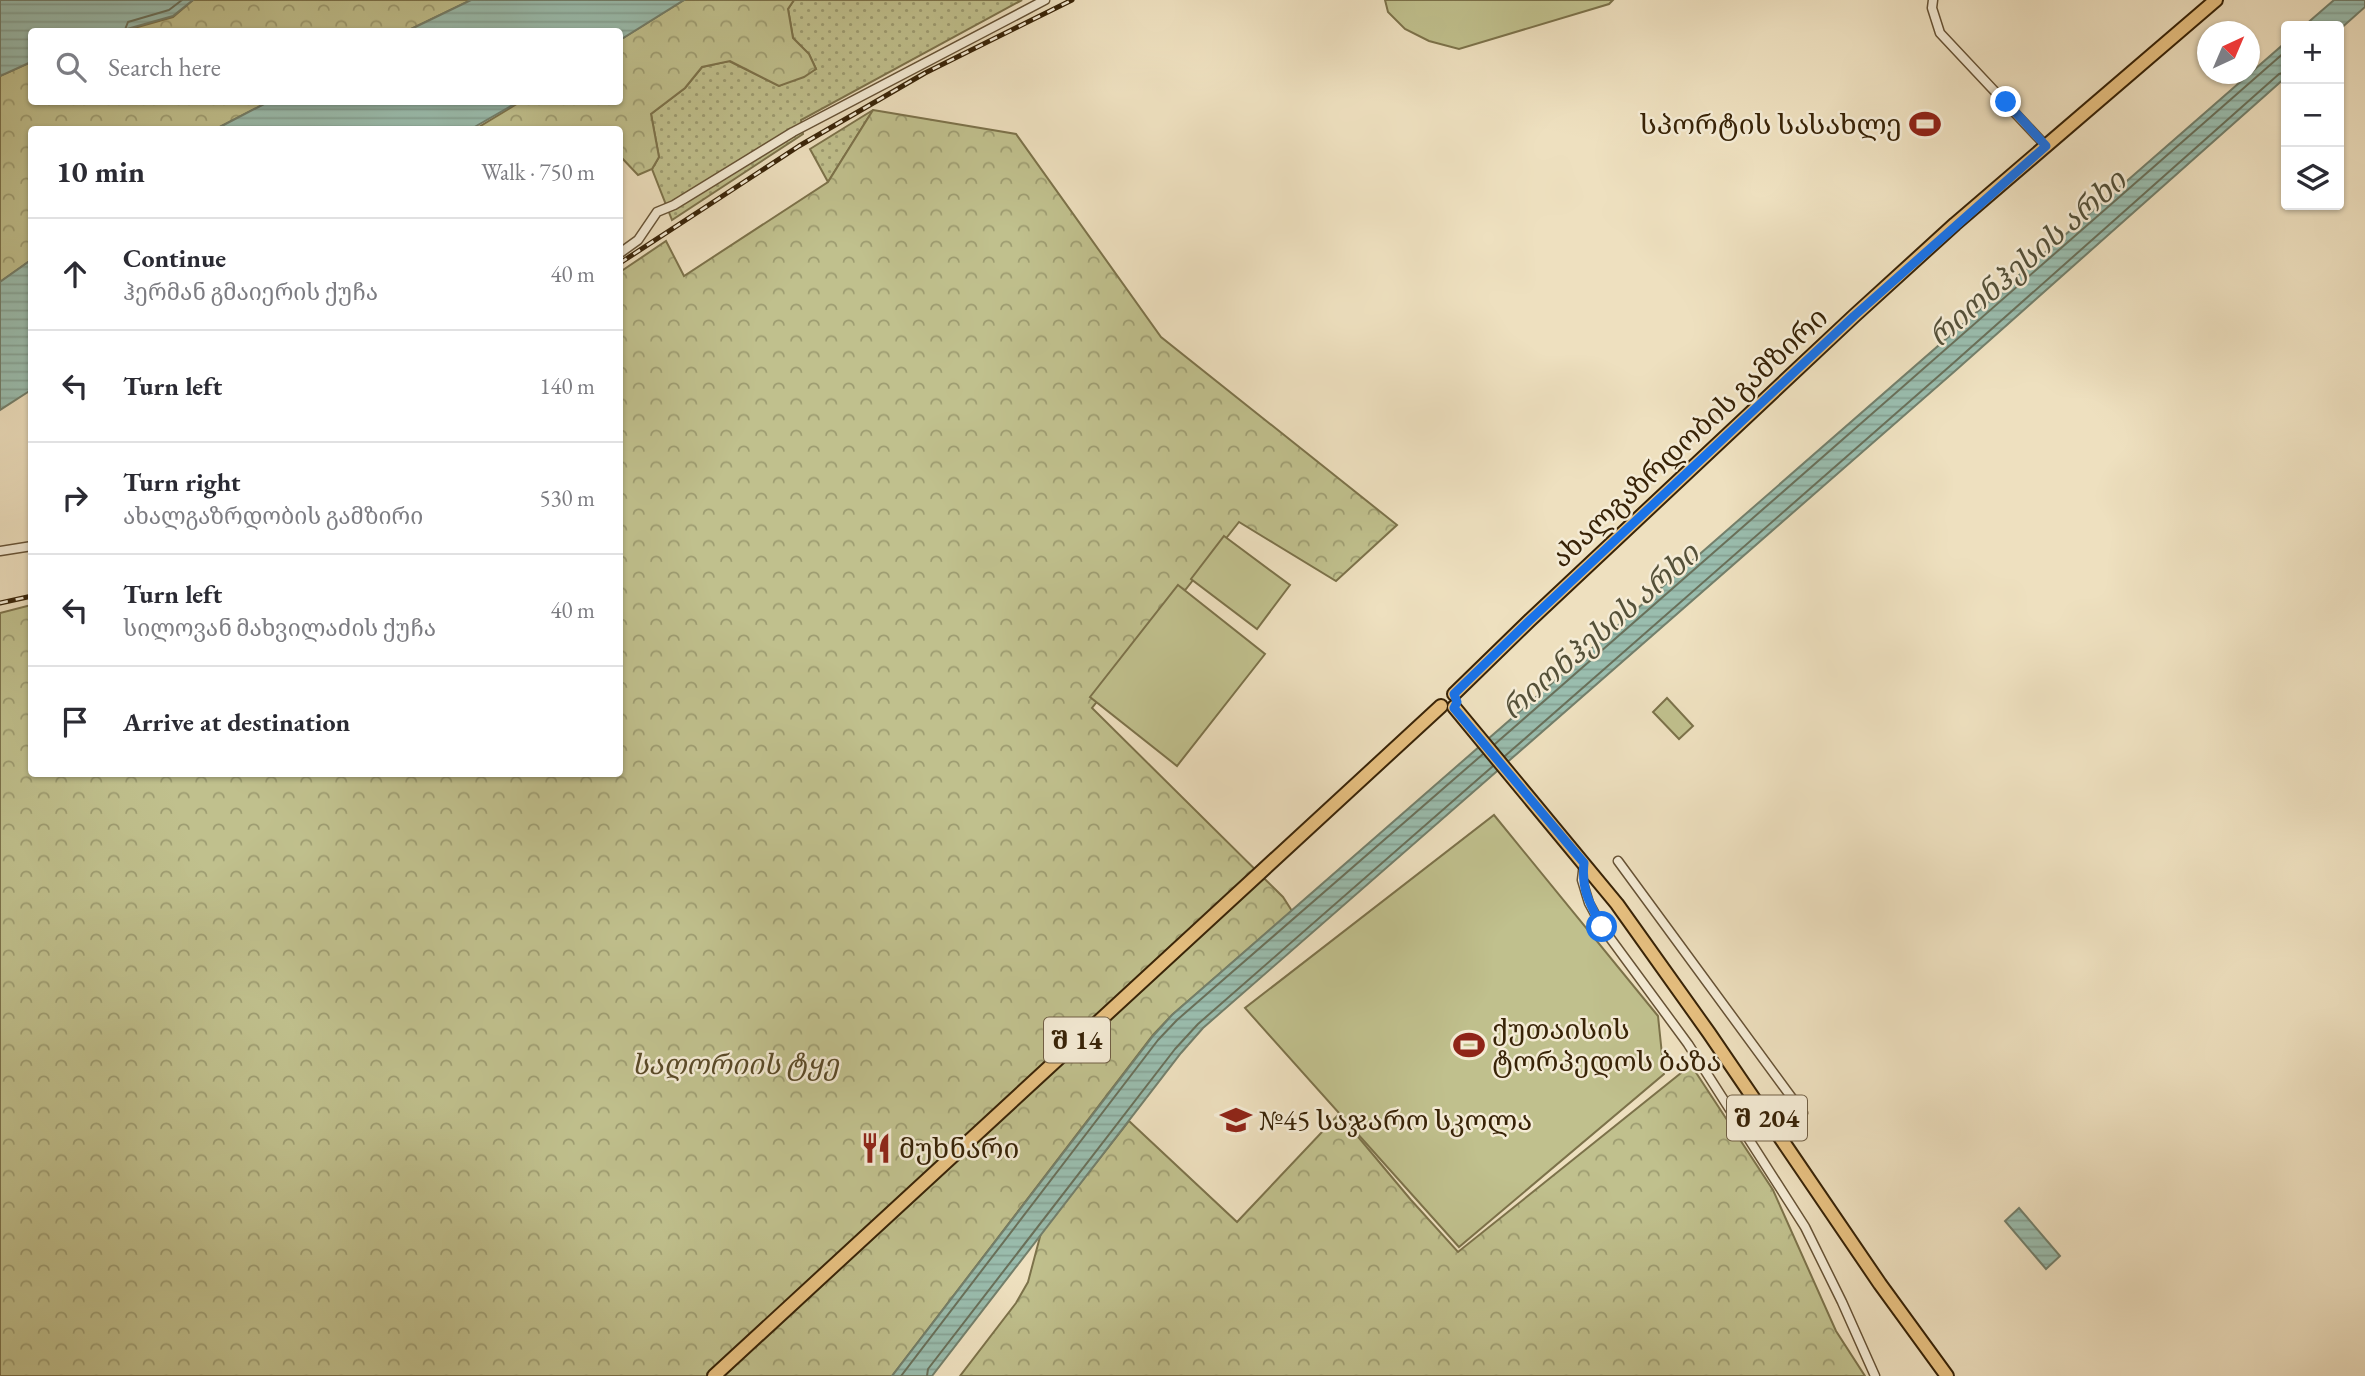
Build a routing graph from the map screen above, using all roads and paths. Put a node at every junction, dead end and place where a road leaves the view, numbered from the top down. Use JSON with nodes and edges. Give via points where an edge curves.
{"nodes":[{"id":1,"x":1045,"y":0,"type":"edge"},
{"id":2,"x":1933,"y":0,"type":"edge"},
{"id":3,"x":2216,"y":0,"type":"edge"},
{"id":4,"x":2046,"y":146,"type":"junction"},
{"id":5,"x":623,"y":251,"type":"edge"},
{"id":6,"x":28,"y":547,"type":"edge"},
{"id":7,"x":0,"y":551,"type":"edge"},
{"id":8,"x":1454,"y":701,"type":"junction"},
{"id":9,"x":1618,"y":861,"type":"dead end"},
{"id":10,"x":1584,"y":863,"type":"junction"},
{"id":11,"x":1803,"y":1113,"type":"dead end"},
{"id":12,"x":714,"y":1376,"type":"edge"},
{"id":13,"x":1875,"y":1376,"type":"edge"},
{"id":14,"x":1947,"y":1376,"type":"edge"}],
"edges":[{"from":1,"to":5,"type":"street","via":[[793,132],[657,212],[638,240]]},
{"from":2,"to":4,"type":"street","via":[[1940,33]]},
{"from":3,"to":4,"type":"main road","name":"ახალგაზრდობის გამზირი"},
{"from":4,"to":8,"type":"main road","name":"ახალგაზრდობის გამზირი","via":[[1854,316],[1529,621]]},
{"from":6,"to":7,"type":"street"},
{"from":8,"to":10,"type":"main road","number":"შ 204"},
{"from":8,"to":12,"type":"main road","name":"ახალგაზრდობის გამზირი","number":"შ 14","via":[[1449,692],[1443,694],[1441,706]]},
{"from":9,"to":11,"type":"street"},
{"from":10,"to":13,"type":"street","via":[[1582,880],[1602,927],[1688,1044],[1798,1216]]},
{"from":10,"to":14,"type":"main road","number":"შ 204","via":[[1618,904]]}]}
